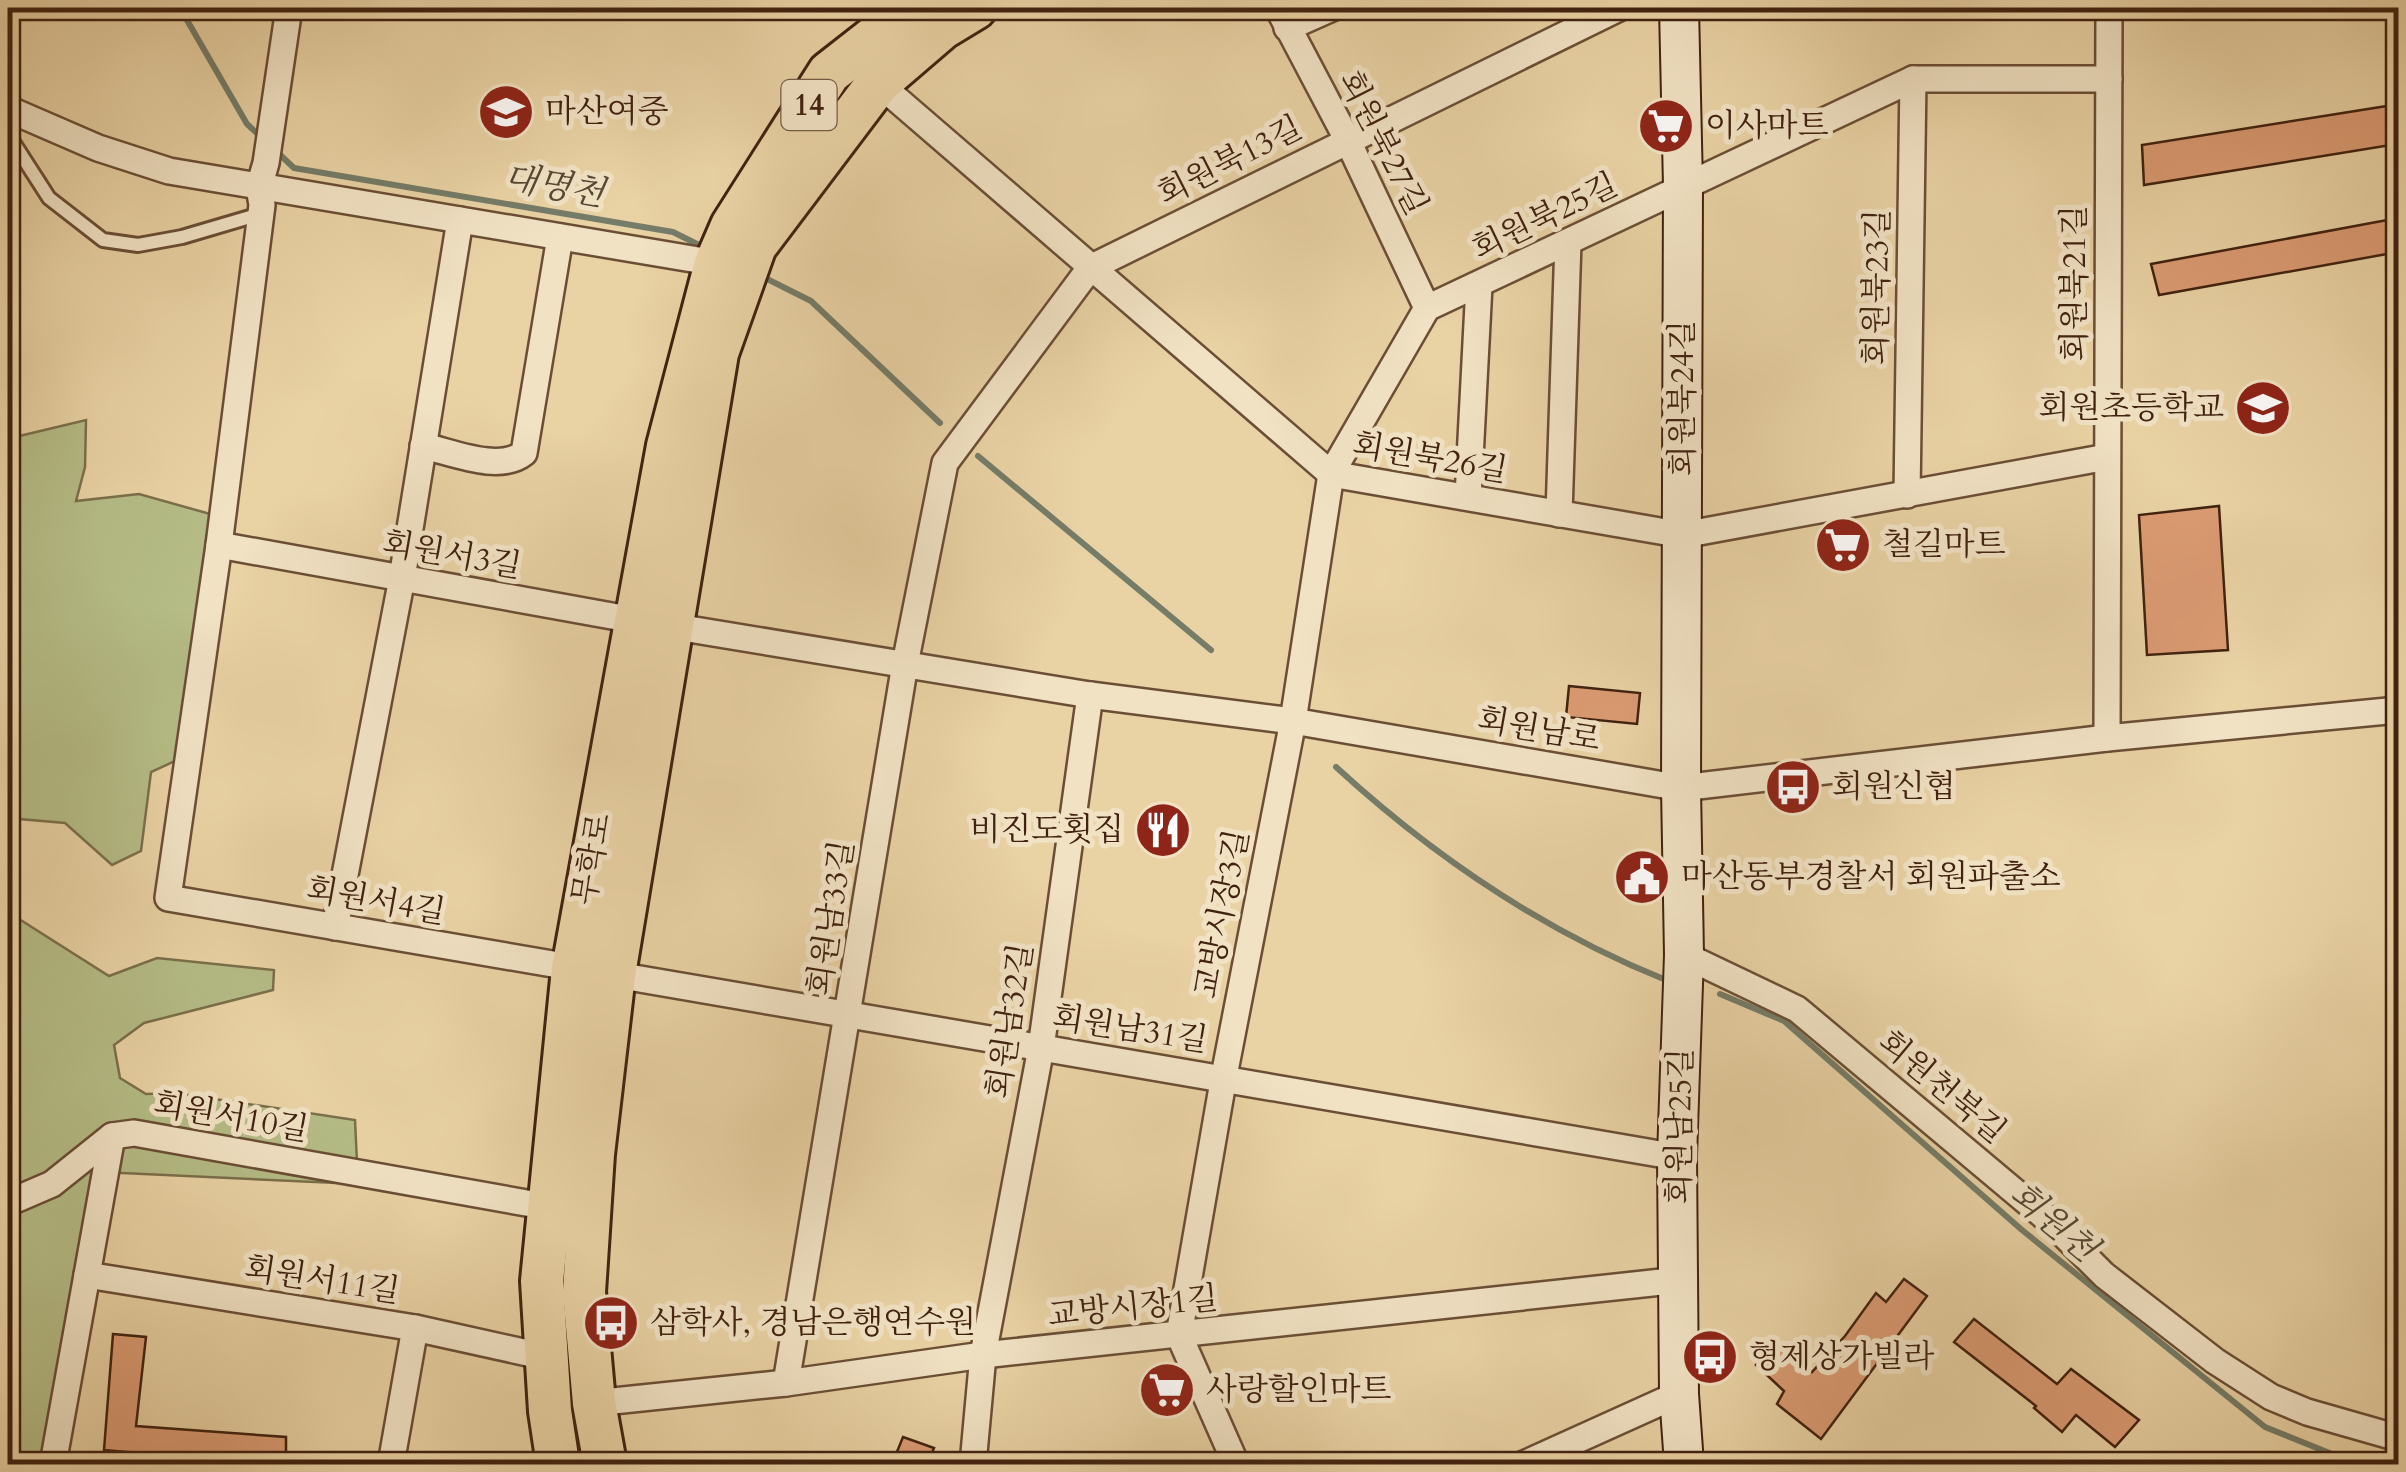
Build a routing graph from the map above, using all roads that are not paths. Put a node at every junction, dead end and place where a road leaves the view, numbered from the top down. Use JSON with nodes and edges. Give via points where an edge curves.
{"nodes":[{"id":1,"x":290,"y":8,"type":"edge"},
{"id":2,"x":912,"y":8,"type":"edge"},
{"id":3,"x":976,"y":8,"type":"edge"},
{"id":4,"x":1332,"y":8,"type":"edge"},
{"id":5,"x":1619,"y":8,"type":"edge"},
{"id":6,"x":1679,"y":8,"type":"edge"},
{"id":7,"x":2109,"y":8,"type":"edge"},
{"id":8,"x":1283,"y":18,"type":"edge"},
{"id":9,"x":1913,"y":79,"type":"junction"},
{"id":10,"x":2108,"y":80,"type":"junction"},
{"id":11,"x":878,"y":83,"type":"junction"},
{"id":12,"x":8,"y":109,"type":"edge"},
{"id":13,"x":1347,"y":139,"type":"junction"},
{"id":14,"x":8,"y":140,"type":"edge"},
{"id":15,"x":262,"y":175,"type":"junction"},
{"id":16,"x":1683,"y":186,"type":"junction"},
{"id":17,"x":260,"y":214,"type":"junction"},
{"id":18,"x":460,"y":220,"type":"junction"},
{"id":19,"x":560,"y":237,"type":"junction"},
{"id":20,"x":1568,"y":242,"type":"junction"},
{"id":21,"x":737,"y":252,"type":"junction"},
{"id":22,"x":1090,"y":268,"type":"junction"},
{"id":23,"x":1480,"y":285,"type":"junction"},
{"id":24,"x":1427,"y":308,"type":"junction"},
{"id":25,"x":423,"y":446,"type":"junction"},
{"id":26,"x":2107,"y":457,"type":"junction"},
{"id":27,"x":945,"y":463,"type":"joint"},
{"id":28,"x":1331,"y":474,"type":"junction"},
{"id":29,"x":1907,"y":495,"type":"junction"},
{"id":30,"x":1468,"y":497,"type":"junction"},
{"id":31,"x":1559,"y":514,"type":"junction"},
{"id":32,"x":1683,"y":535,"type":"junction"},
{"id":33,"x":218,"y":545,"type":"junction"},
{"id":34,"x":402,"y":578,"type":"junction"},
{"id":35,"x":654,"y":623,"type":"junction"},
{"id":36,"x":905,"y":664,"type":"junction"},
{"id":37,"x":1090,"y":695,"type":"junction"},
{"id":38,"x":2398,"y":710,"type":"edge"},
{"id":39,"x":1293,"y":721,"type":"junction"},
{"id":40,"x":2106,"y":738,"type":"junction"},
{"id":41,"x":1680,"y":788,"type":"junction"},
{"id":42,"x":334,"y":927,"type":"junction"},
{"id":43,"x":1684,"y":954,"type":"junction"},
{"id":44,"x":593,"y":971,"type":"junction"},
{"id":45,"x":848,"y":1015,"type":"junction"},
{"id":46,"x":1040,"y":1048,"type":"junction"},
{"id":47,"x":1224,"y":1076,"type":"junction"},
{"id":48,"x":112,"y":1136,"type":"junction"},
{"id":49,"x":1677,"y":1157,"type":"junction"},
{"id":50,"x":8,"y":1203,"type":"edge"},
{"id":51,"x":548,"y":1206,"type":"junction"},
{"id":52,"x":87,"y":1274,"type":"junction"},
{"id":53,"x":1680,"y":1280,"type":"junction"},
{"id":54,"x":414,"y":1328,"type":"junction"},
{"id":55,"x":1179,"y":1334,"type":"junction"},
{"id":56,"x":983,"y":1356,"type":"junction"},
{"id":57,"x":546,"y":1357,"type":"junction"},
{"id":58,"x":786,"y":1384,"type":"junction"},
{"id":59,"x":1679,"y":1394,"type":"junction"},
{"id":60,"x":594,"y":1403,"type":"junction"},
{"id":61,"x":2398,"y":1438,"type":"edge"},
{"id":62,"x":54,"y":1464,"type":"edge"},
{"id":63,"x":392,"y":1464,"type":"edge"},
{"id":64,"x":558,"y":1464,"type":"edge"},
{"id":65,"x":605,"y":1464,"type":"edge"},
{"id":66,"x":973,"y":1464,"type":"edge"},
{"id":67,"x":1236,"y":1464,"type":"edge"},
{"id":68,"x":1524,"y":1464,"type":"edge"},
{"id":69,"x":1684,"y":1464,"type":"edge"}],
"edges":[{"from":1,"to":15,"type":"street"},
{"from":2,"to":21,"type":"main road","name":"무학로","number":"14","via":[[829,73]]},
{"from":3,"to":11,"type":"main road","name":"무학로"},
{"from":4,"to":8,"type":"street"},
{"from":5,"to":13,"type":"street","name":"회원북13길"},
{"from":6,"to":16,"type":"main road","name":"회원북24길"},
{"from":7,"to":10,"type":"street","name":"회원북21길"},
{"from":8,"to":13,"type":"street","name":"회원북27길"},
{"from":9,"to":10,"type":"street","name":"회원북25길"},
{"from":9,"to":16,"type":"street","name":"회원북25길"},
{"from":9,"to":29,"type":"street","name":"회원북23길"},
{"from":10,"to":26,"type":"street","name":"회원북21길"},
{"from":11,"to":21,"type":"main road","name":"무학로"},
{"from":11,"to":22,"type":"street","name":"회원북26길"},
{"from":12,"to":15,"type":"street","via":[[151,165]]},
{"from":13,"to":22,"type":"street","name":"회원북13길"},
{"from":13,"to":24,"type":"street","name":"회원북27길"},
{"from":14,"to":17,"type":"lane","via":[[49,198],[103,240],[138,245]]},
{"from":15,"to":17,"type":"street"},
{"from":15,"to":18,"type":"street"},
{"from":16,"to":20,"type":"street","name":"회원북25길"},
{"from":16,"to":32,"type":"main road","name":"회원북24길"},
{"from":17,"to":33,"type":"street"},
{"from":18,"to":19,"type":"street"},
{"from":18,"to":25,"type":"street"},
{"from":19,"to":21,"type":"street"},
{"from":19,"to":25,"type":"street","via":[[524,454],[501,463]]},
{"from":20,"to":23,"type":"street","name":"회원북25길"},
{"from":20,"to":31,"type":"street"},
{"from":21,"to":35,"type":"main road","name":"무학로","via":[[668,446]]},
{"from":22,"to":27,"type":"street","name":"회원북13길"},
{"from":22,"to":28,"type":"street","name":"회원북26길"},
{"from":23,"to":24,"type":"street","name":"회원북25길"},
{"from":23,"to":30,"type":"street"},
{"from":24,"to":28,"type":"street"},
{"from":25,"to":34,"type":"street"},
{"from":26,"to":29,"type":"street","name":"회원북26길"},
{"from":26,"to":40,"type":"street","name":"회원북21길"},
{"from":27,"to":36,"type":"street","name":"회원남33길"},
{"from":28,"to":30,"type":"street","name":"회원북26길"},
{"from":28,"to":39,"type":"street"},
{"from":29,"to":32,"type":"street","name":"회원북26길"},
{"from":30,"to":31,"type":"street","name":"회원북26길"},
{"from":31,"to":32,"type":"street","name":"회원북26길"},
{"from":32,"to":41,"type":"main road","name":"회원북24길"},
{"from":33,"to":34,"type":"street","name":"회원서3길"},
{"from":33,"to":42,"type":"street","name":"회원서4길","via":[[168,898]]},
{"from":34,"to":35,"type":"street","name":"회원서3길"},
{"from":34,"to":42,"type":"street"},
{"from":35,"to":36,"type":"street","name":"회원남로"},
{"from":35,"to":44,"type":"main road","name":"무학로"},
{"from":36,"to":37,"type":"street","name":"회원남로"},
{"from":36,"to":45,"type":"street","name":"회원남33길"},
{"from":37,"to":39,"type":"street","name":"회원남로"},
{"from":37,"to":46,"type":"street","name":"회원남32길"},
{"from":38,"to":40,"type":"street","name":"회원남로"},
{"from":39,"to":41,"type":"street","name":"회원남로"},
{"from":39,"to":47,"type":"street","name":"교방시장3길"},
{"from":40,"to":41,"type":"street","name":"회원남로"},
{"from":41,"to":43,"type":"main road","name":"회원남25길"},
{"from":42,"to":44,"type":"street","name":"회원서4길"},
{"from":43,"to":49,"type":"main road","name":"회원남25길"},
{"from":43,"to":61,"type":"street","name":"회원천북길","via":[[1797,1008],[2104,1274],[2215,1361],[2271,1398]]},
{"from":44,"to":45,"type":"street","name":"회원남31길"},
{"from":44,"to":51,"type":"main road","name":"무학로"},
{"from":44,"to":60,"type":"main road","name":"무학로","via":[[593,1154],[584,1292]]},
{"from":45,"to":46,"type":"street","name":"회원남31길"},
{"from":45,"to":58,"type":"street","name":"회원남33길"},
{"from":46,"to":47,"type":"street","name":"회원남31길"},
{"from":46,"to":56,"type":"street","name":"회원남32길"},
{"from":47,"to":49,"type":"street","name":"회원남31길"},
{"from":47,"to":55,"type":"street","name":"교방시장3길"},
{"from":48,"to":50,"type":"street","via":[[52,1184]]},
{"from":48,"to":51,"type":"street","name":"회원서10길","via":[[134,1133]]},
{"from":48,"to":52,"type":"street","name":"회원서10길"},
{"from":49,"to":53,"type":"main road","name":"회원남25길"},
{"from":51,"to":57,"type":"main road","name":"무학로"},
{"from":52,"to":54,"type":"street","name":"회원서11길"},
{"from":52,"to":62,"type":"street","name":"회원서10길"},
{"from":53,"to":55,"type":"street","name":"교방시장1길"},
{"from":53,"to":59,"type":"main road","name":"회원남25길"},
{"from":54,"to":57,"type":"street","name":"회원서11길"},
{"from":54,"to":63,"type":"street"},
{"from":55,"to":56,"type":"street","name":"교방시장1길"},
{"from":55,"to":67,"type":"street"},
{"from":56,"to":58,"type":"street","name":"교방시장1길"},
{"from":56,"to":66,"type":"street","name":"회원남32길"},
{"from":57,"to":64,"type":"main road","name":"무학로"},
{"from":58,"to":60,"type":"street","name":"교방시장1길"},
{"from":59,"to":68,"type":"street"},
{"from":59,"to":69,"type":"main road","name":"회원남25길"},
{"from":60,"to":65,"type":"main road","name":"무학로"}]}
